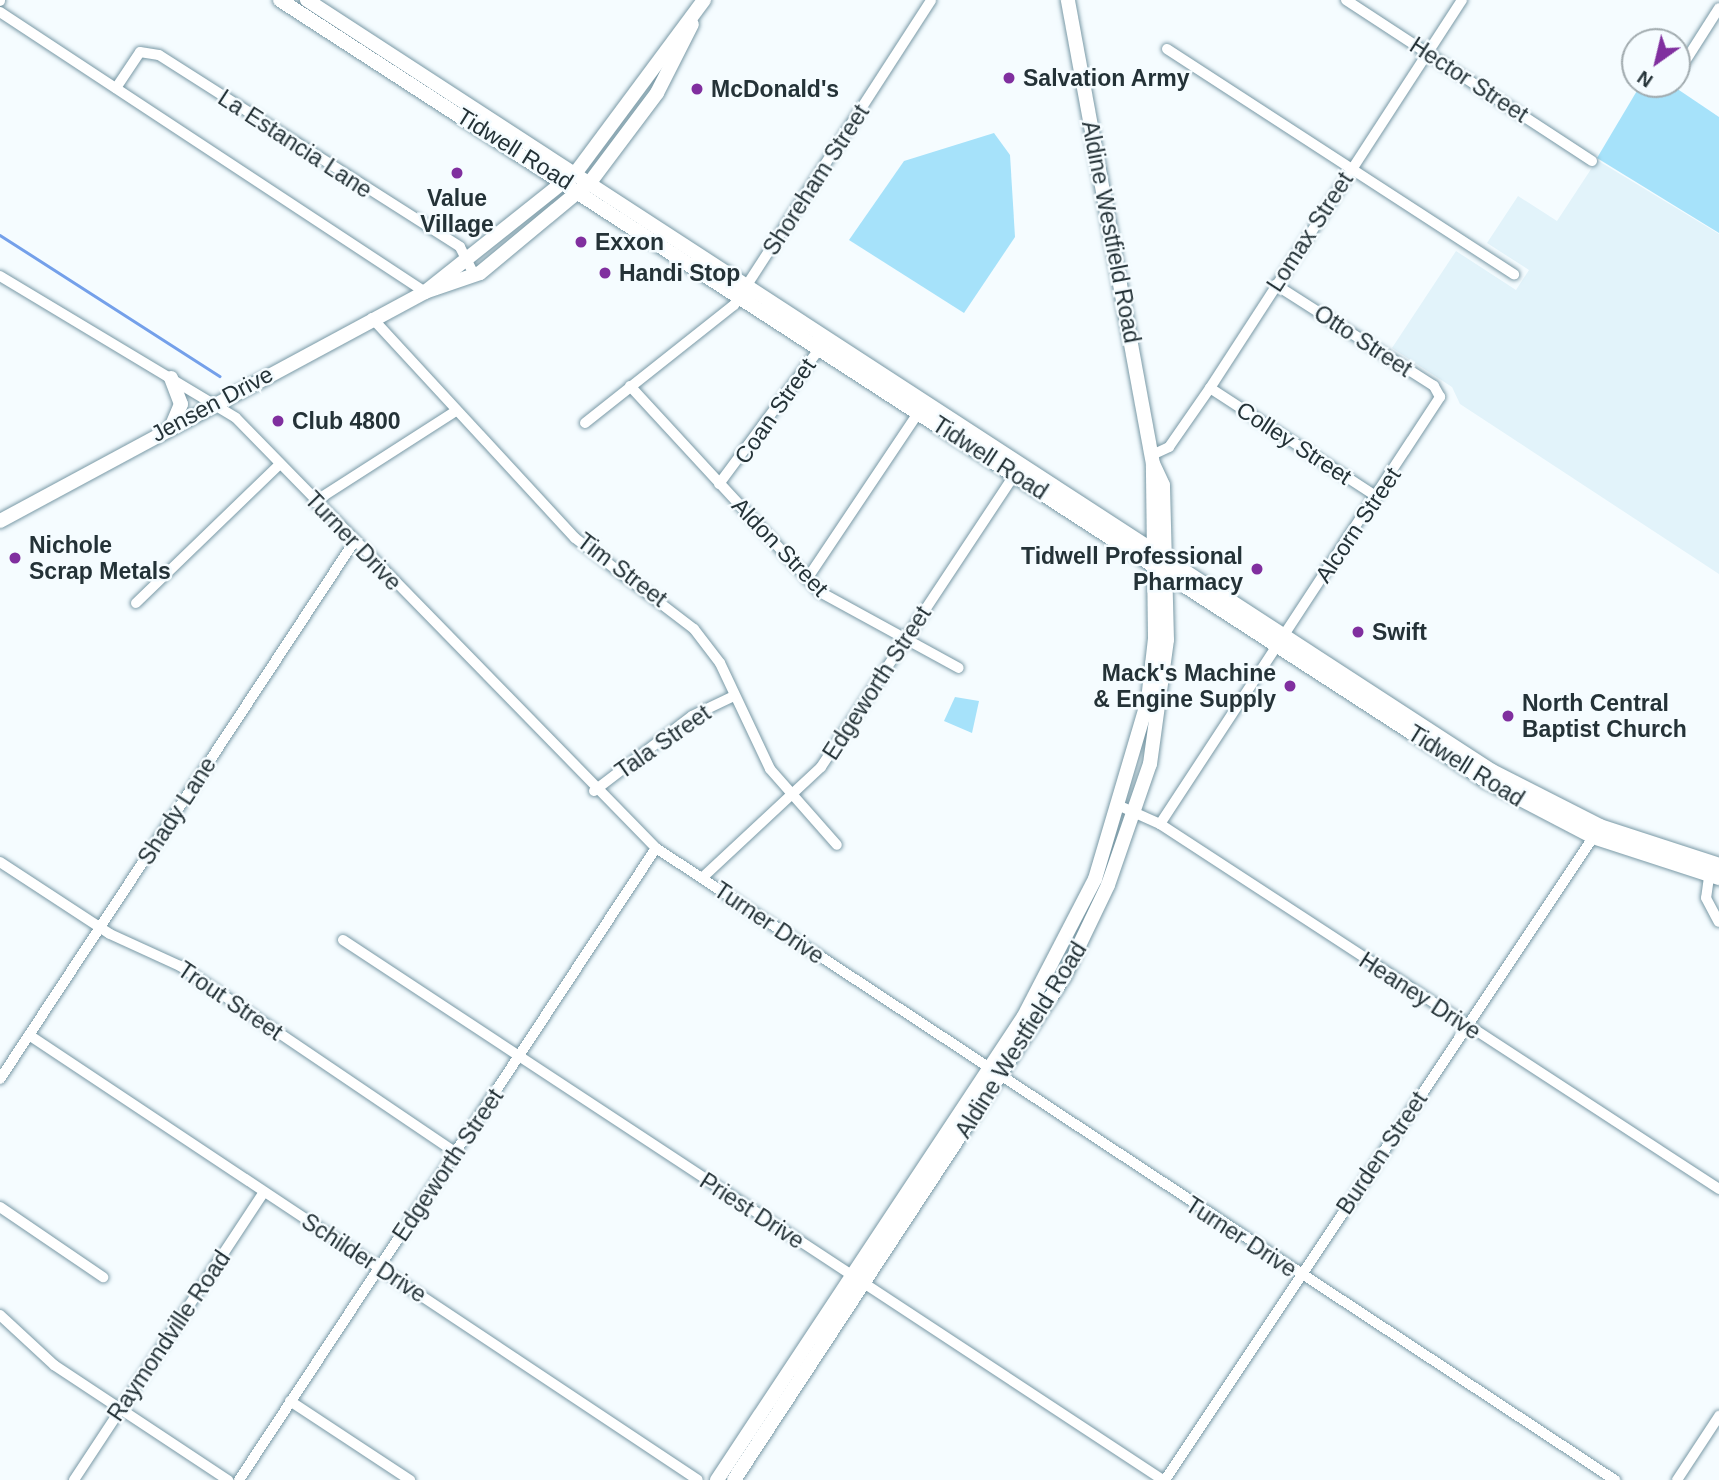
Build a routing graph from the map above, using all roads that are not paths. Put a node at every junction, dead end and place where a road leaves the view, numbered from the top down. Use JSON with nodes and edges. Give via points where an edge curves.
{"nodes":[{"id":1,"x":280,"y":0,"type":"edge"},
{"id":2,"x":307,"y":0,"type":"edge"},
{"id":3,"x":931,"y":0,"type":"edge"},
{"id":4,"x":1068,"y":0,"type":"edge"},
{"id":5,"x":1346,"y":0,"type":"edge"},
{"id":6,"x":1462,"y":0,"type":"edge"},
{"id":7,"x":701,"y":4,"type":"edge"},
{"id":8,"x":1719,"y":8,"type":"edge"},
{"id":9,"x":0,"y":12,"type":"edge"},
{"id":10,"x":357,"y":41,"type":"junction"},
{"id":11,"x":1167,"y":49,"type":"dead end"},
{"id":12,"x":1427,"y":52,"type":"junction"},
{"id":13,"x":1691,"y":52,"type":"edge"},
{"id":14,"x":116,"y":88,"type":"junction"},
{"id":15,"x":492,"y":126,"type":"junction"},
{"id":16,"x":1592,"y":161,"type":"dead end"},
{"id":17,"x":1351,"y":168,"type":"junction"},
{"id":18,"x":577,"y":172,"type":"junction"},
{"id":19,"x":565,"y":181,"type":"junction"},
{"id":20,"x":586,"y":186,"type":"junction"},
{"id":21,"x":467,"y":258,"type":"junction"},
{"id":22,"x":1514,"y":274,"type":"dead end"},
{"id":23,"x":474,"y":275,"type":"junction"},
{"id":24,"x":0,"y":276,"type":"edge"},
{"id":25,"x":1276,"y":285,"type":"junction"},
{"id":26,"x":746,"y":289,"type":"junction"},
{"id":27,"x":425,"y":292,"type":"junction"},
{"id":28,"x":372,"y":318,"type":"junction"},
{"id":29,"x":824,"y":342,"type":"junction"},
{"id":30,"x":171,"y":378,"type":"junction"},
{"id":31,"x":630,"y":387,"type":"junction"},
{"id":32,"x":1210,"y":388,"type":"junction"},
{"id":33,"x":212,"y":403,"type":"junction"},
{"id":34,"x":1438,"y":403,"type":"joint"},
{"id":35,"x":922,"y":406,"type":"junction"},
{"id":36,"x":456,"y":411,"type":"junction"},
{"id":37,"x":585,"y":423,"type":"dead end"},
{"id":38,"x":171,"y":426,"type":"junction"},
{"id":39,"x":1153,"y":460,"type":"junction"},
{"id":40,"x":279,"y":465,"type":"junction"},
{"id":41,"x":1018,"y":469,"type":"junction"},
{"id":42,"x":719,"y":484,"type":"junction"},
{"id":43,"x":1377,"y":497,"type":"junction"},
{"id":44,"x":314,"y":502,"type":"junction"},
{"id":45,"x":0,"y":521,"type":"edge"},
{"id":46,"x":354,"y":542,"type":"junction"},
{"id":47,"x":1162,"y":561,"type":"junction"},
{"id":48,"x":807,"y":579,"type":"junction"},
{"id":49,"x":136,"y":603,"type":"dead end"},
{"id":50,"x":908,"y":636,"type":"junction"},
{"id":51,"x":1282,"y":640,"type":"junction"},
{"id":52,"x":959,"y":668,"type":"dead end"},
{"id":53,"x":1380,"y":693,"type":"junction"},
{"id":54,"x":733,"y":696,"type":"junction"},
{"id":55,"x":1369,"y":705,"type":"junction"},
{"id":56,"x":1489,"y":776,"type":"junction"},
{"id":57,"x":594,"y":791,"type":"junction"},
{"id":58,"x":790,"y":797,"type":"junction"},
{"id":59,"x":1126,"y":809,"type":"junction"},
{"id":60,"x":1160,"y":824,"type":"junction"},
{"id":61,"x":1596,"y":832,"type":"junction"},
{"id":62,"x":837,"y":845,"type":"dead end"},
{"id":63,"x":656,"y":848,"type":"junction"},
{"id":64,"x":0,"y":862,"type":"edge"},
{"id":65,"x":1715,"y":871,"type":"edge"},
{"id":66,"x":702,"y":878,"type":"junction"},
{"id":67,"x":1719,"y":922,"type":"edge"},
{"id":68,"x":100,"y":927,"type":"junction"},
{"id":69,"x":343,"y":940,"type":"dead end"},
{"id":70,"x":1466,"y":1026,"type":"junction"},
{"id":71,"x":29,"y":1035,"type":"junction"},
{"id":72,"x":519,"y":1059,"type":"junction"},
{"id":73,"x":995,"y":1073,"type":"junction"},
{"id":74,"x":0,"y":1079,"type":"edge"},
{"id":75,"x":455,"y":1152,"type":"junction"},
{"id":76,"x":1719,"y":1189,"type":"edge"},
{"id":77,"x":264,"y":1192,"type":"junction"},
{"id":78,"x":0,"y":1207,"type":"edge"},
{"id":79,"x":379,"y":1268,"type":"junction"},
{"id":80,"x":1300,"y":1276,"type":"junction"},
{"id":81,"x":103,"y":1277,"type":"dead end"},
{"id":82,"x":858,"y":1281,"type":"junction"},
{"id":83,"x":0,"y":1315,"type":"edge"},
{"id":84,"x":786,"y":1388,"type":"junction"},
{"id":85,"x":290,"y":1401,"type":"junction"},
{"id":86,"x":120,"y":1409,"type":"junction"},
{"id":87,"x":1719,"y":1416,"type":"edge"},
{"id":88,"x":74,"y":1480,"type":"edge"},
{"id":89,"x":228,"y":1480,"type":"edge"},
{"id":90,"x":239,"y":1480,"type":"edge"},
{"id":91,"x":410,"y":1480,"type":"edge"},
{"id":92,"x":698,"y":1480,"type":"edge"},
{"id":93,"x":717,"y":1480,"type":"edge"},
{"id":94,"x":734,"y":1480,"type":"edge"},
{"id":95,"x":1164,"y":1480,"type":"edge"},
{"id":96,"x":1615,"y":1480,"type":"edge"},
{"id":97,"x":1677,"y":1480,"type":"edge"}],
"edges":[{"from":1,"to":10,"type":"main road","name":"Tidwell Road"},
{"from":2,"to":10,"type":"main road","name":"Tidwell Road"},
{"from":3,"to":26,"type":"street","name":"Shoreham Street"},
{"from":4,"to":39,"type":"main road","name":"Aldine Westfield Road"},
{"from":5,"to":12,"type":"street","name":"Hector Street"},
{"from":6,"to":12,"type":"street","name":"Lomax Street"},
{"from":7,"to":18,"type":"main road","name":"Jensen Drive"},
{"from":7,"to":20,"type":"main road","name":"Jensen Drive","via":[[657,93]]},
{"from":8,"to":13,"type":"street"},
{"from":9,"to":14,"type":"street"},
{"from":10,"to":15,"type":"main road","name":"Tidwell Road"},
{"from":11,"to":17,"type":"street"},
{"from":12,"to":16,"type":"street","name":"Hector Street"},
{"from":12,"to":17,"type":"street","name":"Lomax Street"},
{"from":14,"to":21,"type":"street","name":"La Estancia Lane","via":[[140,52],[159,55],[402,209]]},
{"from":14,"to":27,"type":"street"},
{"from":15,"to":18,"type":"main road","name":"Tidwell Road"},
{"from":15,"to":19,"type":"main road","name":"Tidwell Road"},
{"from":17,"to":22,"type":"street"},
{"from":17,"to":25,"type":"street","name":"Lomax Street"},
{"from":18,"to":19,"type":"main road","name":"Jensen Drive"},
{"from":18,"to":20,"type":"main road","name":"Tidwell Road"},
{"from":19,"to":20,"type":"main road","name":"Tidwell Road"},
{"from":19,"to":21,"type":"main road","name":"Jensen Drive"},
{"from":20,"to":23,"type":"main road","name":"Jensen Drive"},
{"from":20,"to":26,"type":"main road","name":"Tidwell Road"},
{"from":21,"to":23,"type":"street"},
{"from":21,"to":27,"type":"main road","name":"Jensen Drive"},
{"from":23,"to":27,"type":"main road","name":"Jensen Drive"},
{"from":24,"to":30,"type":"street","name":"Turner Drive"},
{"from":25,"to":32,"type":"street","name":"Lomax Street"},
{"from":25,"to":34,"type":"street","name":"Otto Street","via":[[1434,386]]},
{"from":26,"to":29,"type":"main road","name":"Tidwell Road"},
{"from":26,"to":31,"type":"street","name":"Shoreham Street","via":[[718,323]]},
{"from":27,"to":28,"type":"main road","name":"Jensen Drive"},
{"from":28,"to":33,"type":"main road","name":"Jensen Drive"},
{"from":28,"to":36,"type":"street","name":"Tim Street"},
{"from":29,"to":35,"type":"main road","name":"Tidwell Road"},
{"from":29,"to":42,"type":"street","name":"Coan Street"},
{"from":30,"to":33,"type":"street","name":"Turner Drive"},
{"from":30,"to":38,"type":"main road","via":[[181,404]]},
{"from":31,"to":37,"type":"street","name":"Shoreham Street"},
{"from":31,"to":42,"type":"street","name":"Aldon Street"},
{"from":32,"to":39,"type":"street","name":"Lomax Street","via":[[1170,447]]},
{"from":32,"to":43,"type":"street","name":"Colley Street"},
{"from":33,"to":38,"type":"main road","name":"Jensen Drive"},
{"from":33,"to":40,"type":"street","name":"Turner Drive","via":[[236,418]]},
{"from":34,"to":43,"type":"street","name":"Alcorn Street"},
{"from":35,"to":41,"type":"main road","name":"Tidwell Road"},
{"from":35,"to":48,"type":"street"},
{"from":36,"to":44,"type":"street"},
{"from":36,"to":54,"type":"street","name":"Tim Street","via":[[581,543],[694,629],[720,663]]},
{"from":38,"to":45,"type":"main road","name":"Jensen Drive"},
{"from":39,"to":47,"type":"main road","name":"Aldine Westfield Road"},
{"from":40,"to":44,"type":"street","name":"Turner Drive"},
{"from":40,"to":49,"type":"street"},
{"from":41,"to":47,"type":"main road","name":"Tidwell Road"},
{"from":41,"to":50,"type":"street","name":"Edgeworth Street"},
{"from":42,"to":48,"type":"street","name":"Aldon Street"},
{"from":43,"to":51,"type":"street","name":"Alcorn Street"},
{"from":44,"to":46,"type":"street","name":"Turner Drive"},
{"from":46,"to":57,"type":"street","name":"Turner Drive"},
{"from":46,"to":68,"type":"street","name":"Shady Lane"},
{"from":47,"to":51,"type":"main road","name":"Tidwell Road"},
{"from":47,"to":59,"type":"main road","name":"Aldine Westfield Road","via":[[1154,701]]},
{"from":48,"to":50,"type":"street","name":"Aldon Street","via":[[849,613]]},
{"from":50,"to":52,"type":"street","name":"Aldon Street"},
{"from":50,"to":58,"type":"street","name":"Edgeworth Street","via":[[821,767]]},
{"from":51,"to":53,"type":"main road","name":"Tidwell Road"},
{"from":51,"to":55,"type":"main road","name":"Tidwell Road"},
{"from":51,"to":60,"type":"street","name":"Alcorn Street"},
{"from":53,"to":55,"type":"main road"},
{"from":53,"to":56,"type":"main road","name":"Tidwell Road"},
{"from":54,"to":57,"type":"street","name":"Tala Street","via":[[692,716]]},
{"from":54,"to":58,"type":"street","name":"Tim Street","via":[[756,748]]},
{"from":55,"to":56,"type":"main road","name":"Tidwell Road"},
{"from":56,"to":61,"type":"main road","name":"Tidwell Road"},
{"from":57,"to":63,"type":"street","name":"Turner Drive"},
{"from":58,"to":62,"type":"street","name":"Tim Street"},
{"from":58,"to":66,"type":"street","name":"Edgeworth Street"},
{"from":59,"to":60,"type":"street","name":"Heaney Drive"},
{"from":59,"to":73,"type":"main road","name":"Aldine Westfield Road","via":[[1083,942]]},
{"from":60,"to":70,"type":"street","name":"Heaney Drive"},
{"from":61,"to":65,"type":"main road","name":"Tidwell Road"},
{"from":61,"to":70,"type":"street","name":"Burden Street"},
{"from":63,"to":66,"type":"street","name":"Turner Drive"},
{"from":63,"to":72,"type":"street","name":"Edgeworth Street"},
{"from":64,"to":68,"type":"street","name":"Trout Street"},
{"from":65,"to":67,"type":"street","via":[[1707,904]]},
{"from":66,"to":73,"type":"street","name":"Turner Drive"},
{"from":68,"to":71,"type":"street","name":"Shady Lane"},
{"from":68,"to":75,"type":"street","name":"Trout Street","via":[[180,966]]},
{"from":69,"to":72,"type":"street","name":"Priest Drive"},
{"from":70,"to":76,"type":"street","name":"Heaney Drive"},
{"from":70,"to":80,"type":"street","name":"Burden Street"},
{"from":71,"to":74,"type":"street","name":"Shady Lane"},
{"from":71,"to":77,"type":"street","name":"Schilder Drive"},
{"from":72,"to":75,"type":"street","name":"Edgeworth Street"},
{"from":72,"to":82,"type":"street","name":"Priest Drive"},
{"from":73,"to":80,"type":"street","name":"Turner Drive"},
{"from":73,"to":82,"type":"main road","name":"Aldine Westfield Road"},
{"from":75,"to":79,"type":"street","name":"Edgeworth Street"},
{"from":77,"to":79,"type":"street","name":"Schilder Drive"},
{"from":77,"to":86,"type":"street","name":"Raymondville Road"},
{"from":78,"to":81,"type":"street"},
{"from":79,"to":85,"type":"street","name":"Edgeworth Street"},
{"from":79,"to":92,"type":"street","name":"Schilder Drive"},
{"from":80,"to":95,"type":"street","name":"Burden Street"},
{"from":80,"to":96,"type":"street","name":"Turner Drive"},
{"from":82,"to":84,"type":"main road","name":"Aldine Westfield Road"},
{"from":82,"to":95,"type":"street","name":"Priest Drive"},
{"from":83,"to":86,"type":"street","via":[[47,1359]]},
{"from":84,"to":93,"type":"main road","name":"Aldine Westfield Road"},
{"from":84,"to":94,"type":"main road","name":"Aldine Westfield Road"},
{"from":85,"to":90,"type":"street","name":"Edgeworth Street"},
{"from":85,"to":91,"type":"street"},
{"from":86,"to":88,"type":"street","name":"Raymondville Road"},
{"from":86,"to":89,"type":"street"},
{"from":87,"to":97,"type":"street"}]}
